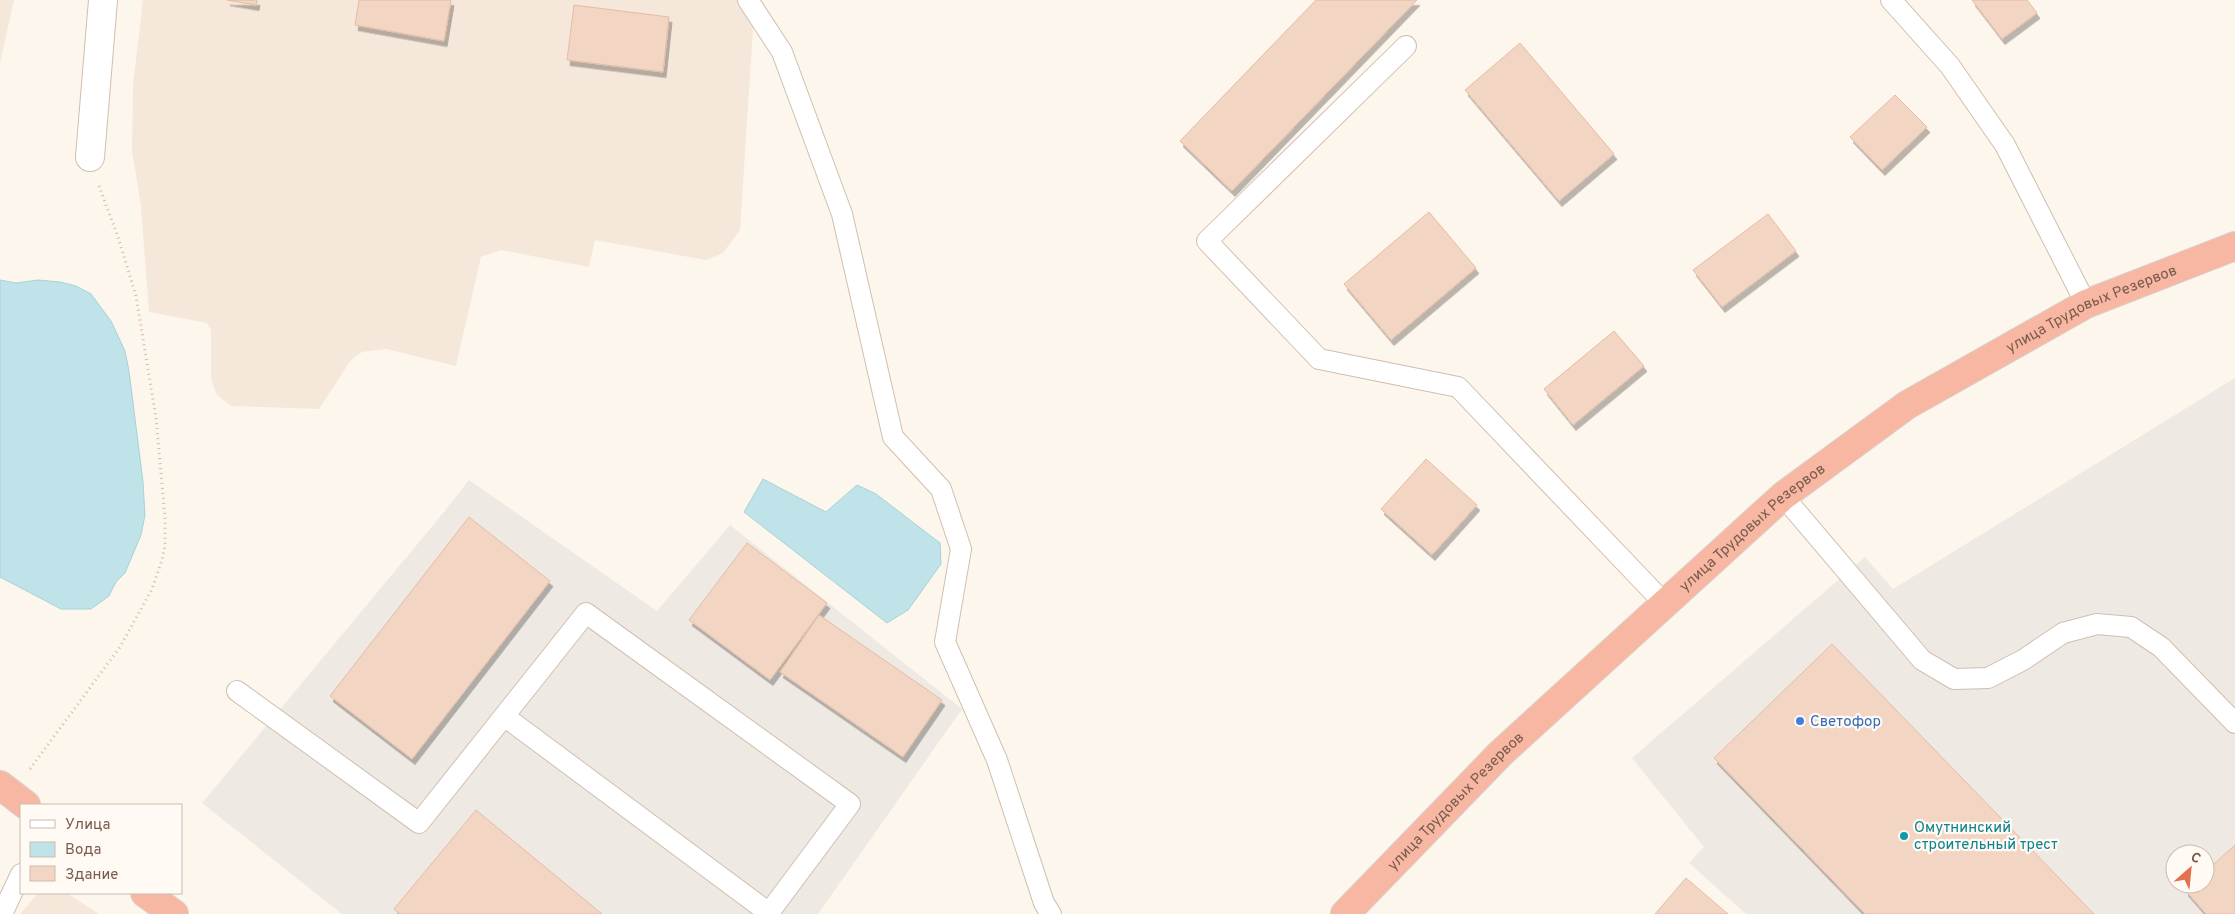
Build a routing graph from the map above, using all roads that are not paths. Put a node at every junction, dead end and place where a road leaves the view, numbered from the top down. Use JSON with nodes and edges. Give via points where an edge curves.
{"nodes":[{"id":1,"x":103,"y":0,"type":"edge"},
{"id":2,"x":748,"y":0,"type":"edge"},
{"id":3,"x":1891,"y":0,"type":"edge"},
{"id":4,"x":1406,"y":46,"type":"dead end"},
{"id":5,"x":90,"y":156,"type":"road end"},
{"id":6,"x":2235,"y":246,"type":"edge"},
{"id":7,"x":2086,"y":304,"type":"junction"},
{"id":8,"x":1783,"y":496,"type":"junction"},
{"id":9,"x":1664,"y":603,"type":"junction"},
{"id":10,"x":237,"y":691,"type":"dead end"},
{"id":11,"x":504,"y":716,"type":"junction"},
{"id":12,"x":2235,"y":723,"type":"edge"},
{"id":13,"x":20,"y":876,"type":"edge"},
{"id":14,"x":146,"y":894,"type":"edge"},
{"id":15,"x":769,"y":913,"type":"edge"},
{"id":16,"x":2,"y":914,"type":"edge"},
{"id":17,"x":174,"y":914,"type":"edge"},
{"id":18,"x":1051,"y":914,"type":"edge"},
{"id":19,"x":1345,"y":914,"type":"edge"}],
"edges":[{"from":1,"to":5,"type":"street"},
{"from":2,"to":18,"type":"lane","via":[[782,52],[842,214],[893,437],[941,489],[961,549],[945,642],[996,760],[1044,903]]},
{"from":3,"to":7,"type":"lane","via":[[1950,66],[2005,145]]},
{"from":4,"to":9,"type":"lane","via":[[1207,241],[1319,359],[1458,386]]},
{"from":6,"to":7,"type":"highway","name":"улица Трудовых Резервов"},
{"from":7,"to":8,"type":"highway","name":"улица Трудовых Резервов","via":[[1907,405]]},
{"from":8,"to":9,"type":"highway","name":"улица Трудовых Резервов"},
{"from":8,"to":12,"type":"lane","via":[[1922,660],[1954,679],[1988,678],[2023,660],[2063,633],[2097,624],[2131,627],[2162,647]]},
{"from":9,"to":19,"type":"highway","name":"улица Трудовых Резервов","via":[[1500,753]]},
{"from":10,"to":11,"type":"lane","via":[[419,823]]},
{"from":11,"to":15,"type":"lane"},
{"from":11,"to":15,"type":"lane","via":[[586,613],[850,804]]},
{"from":13,"to":16,"type":"lane"},
{"from":14,"to":17,"type":"highway"}]}
